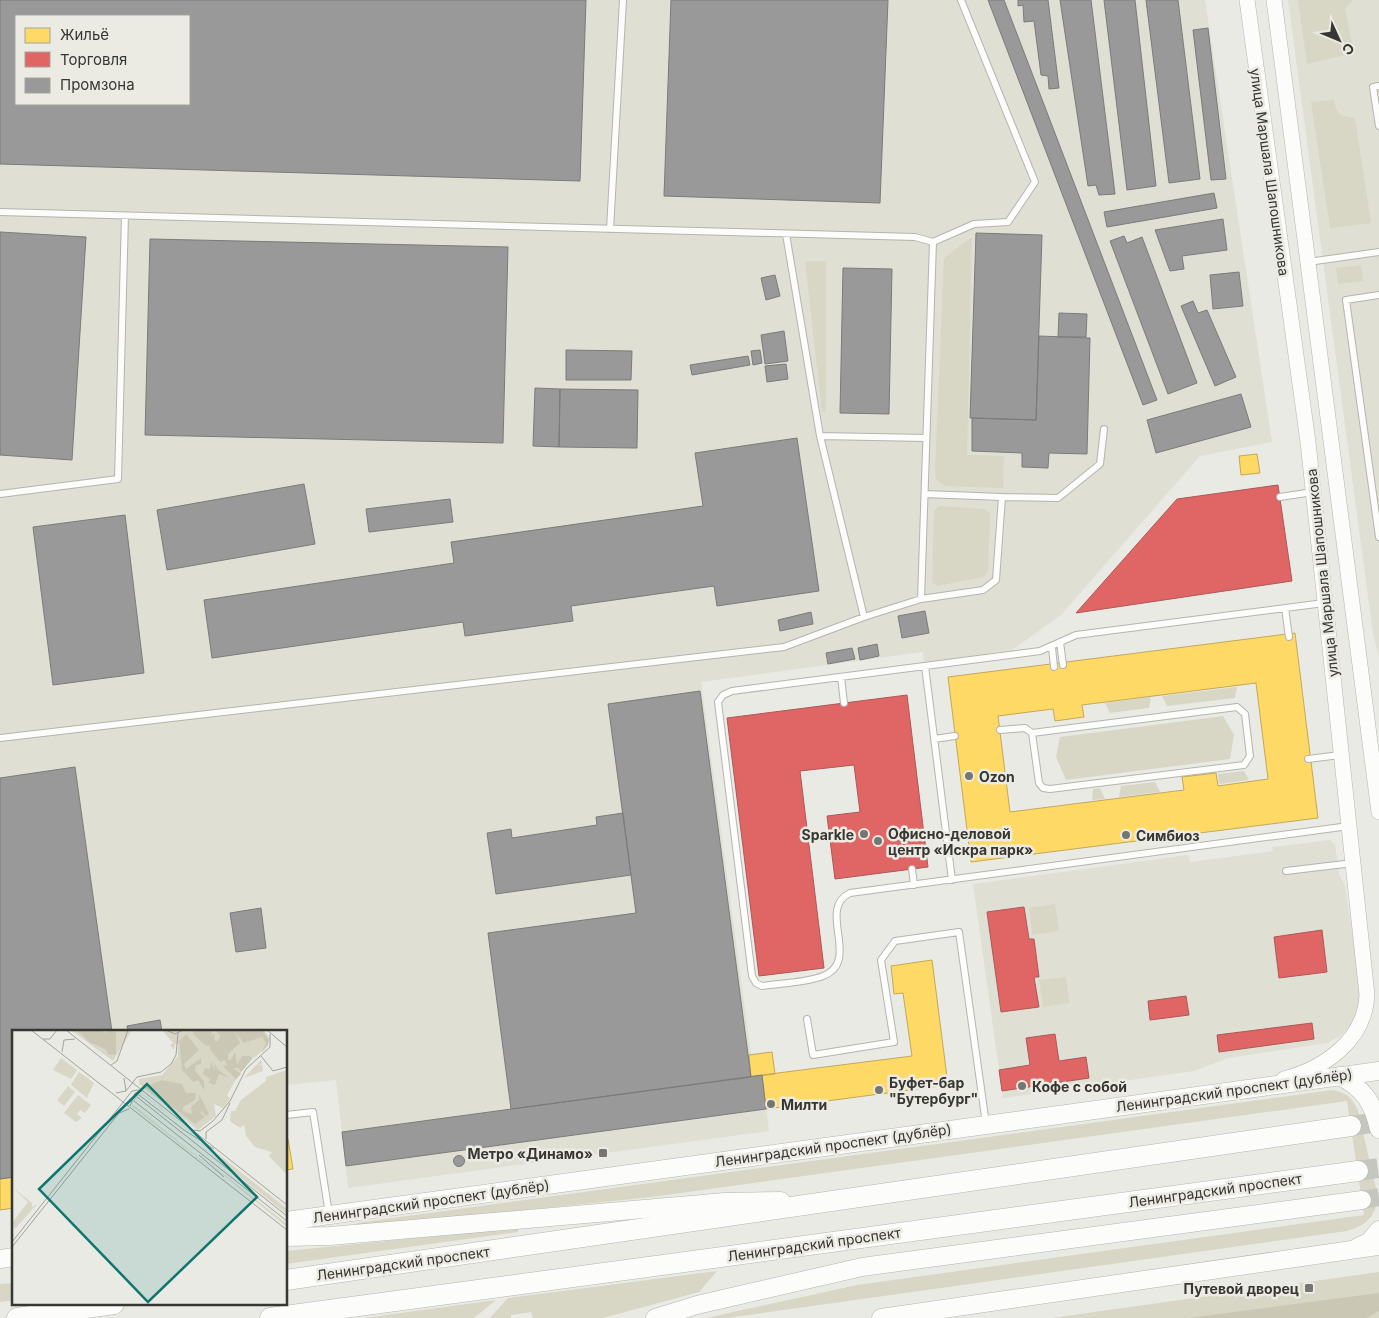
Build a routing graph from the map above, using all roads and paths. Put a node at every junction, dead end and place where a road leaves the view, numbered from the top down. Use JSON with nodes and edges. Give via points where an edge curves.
{"nodes":[{"id":1,"x":623,"y":0,"type":"edge"},
{"id":2,"x":961,"y":0,"type":"edge"},
{"id":3,"x":1247,"y":0,"type":"edge"},
{"id":4,"x":1274,"y":0,"type":"edge"},
{"id":5,"x":1379,"y":86,"type":"edge"},
{"id":6,"x":1379,"y":126,"type":"edge"},
{"id":7,"x":0,"y":212,"type":"edge"},
{"id":8,"x":125,"y":216,"type":"junction"},
{"id":9,"x":610,"y":229,"type":"junction"},
{"id":10,"x":786,"y":234,"type":"junction"},
{"id":11,"x":933,"y":242,"type":"junction"},
{"id":12,"x":1379,"y":252,"type":"edge"},
{"id":13,"x":1307,"y":262,"type":"junction"},
{"id":14,"x":1379,"y":295,"type":"edge"},
{"id":15,"x":1104,"y":430,"type":"dead end"},
{"id":16,"x":820,"y":436,"type":"junction"},
{"id":17,"x":926,"y":438,"type":"junction"},
{"id":18,"x":1313,"y":492,"type":"junction"},
{"id":19,"x":0,"y":494,"type":"edge"},
{"id":20,"x":925,"y":494,"type":"junction"},
{"id":21,"x":1280,"y":497,"type":"dead end"},
{"id":22,"x":1002,"y":498,"type":"junction"},
{"id":23,"x":1379,"y":537,"type":"edge"},
{"id":24,"x":921,"y":599,"type":"junction"},
{"id":25,"x":1324,"y":603,"type":"junction"},
{"id":26,"x":1285,"y":608,"type":"junction"},
{"id":27,"x":864,"y":617,"type":"junction"},
{"id":28,"x":1289,"y":637,"type":"dead end"},
{"id":29,"x":1060,"y":642,"type":"junction"},
{"id":30,"x":1052,"y":647,"type":"junction"},
{"id":31,"x":1063,"y":665,"type":"dead end"},
{"id":32,"x":925,"y":666,"type":"junction"},
{"id":33,"x":1054,"y":666,"type":"dead end"},
{"id":34,"x":841,"y":677,"type":"junction"},
{"id":35,"x":844,"y":703,"type":"dead end"},
{"id":36,"x":1000,"y":730,"type":"dead end"},
{"id":37,"x":1032,"y":733,"type":"junction"},
{"id":38,"x":955,"y":736,"type":"dead end"},
{"id":39,"x":0,"y":738,"type":"edge"},
{"id":40,"x":934,"y":738,"type":"junction"},
{"id":41,"x":1340,"y":755,"type":"junction"},
{"id":42,"x":1308,"y":759,"type":"dead end"},
{"id":43,"x":1379,"y":812,"type":"edge"},
{"id":44,"x":1348,"y":826,"type":"junction"},
{"id":45,"x":1353,"y":863,"type":"junction"},
{"id":46,"x":912,"y":869,"type":"dead end"},
{"id":47,"x":1286,"y":871,"type":"dead end"},
{"id":48,"x":952,"y":880,"type":"junction"},
{"id":49,"x":914,"y":885,"type":"junction"},
{"id":50,"x":807,"y":1019,"type":"dead end"},
{"id":51,"x":1379,"y":1070,"type":"edge"},
{"id":52,"x":1340,"y":1076,"type":"junction"},
{"id":53,"x":1258,"y":1086,"type":"junction"},
{"id":54,"x":288,"y":1115,"type":"edge"},
{"id":55,"x":986,"y":1124,"type":"junction"},
{"id":56,"x":1351,"y":1126,"type":"tunnel mouth"},
{"id":57,"x":1379,"y":1129,"type":"edge"},
{"id":58,"x":1358,"y":1172,"type":"tunnel mouth"},
{"id":59,"x":849,"y":1200,"type":"junction"},
{"id":60,"x":1362,"y":1200,"type":"tunnel mouth"},
{"id":61,"x":329,"y":1215,"type":"junction"},
{"id":62,"x":288,"y":1221,"type":"edge"},
{"id":63,"x":288,"y":1237,"type":"edge"},
{"id":64,"x":1376,"y":1239,"type":"edge"},
{"id":65,"x":288,"y":1280,"type":"edge"},
{"id":66,"x":100,"y":1306,"type":"edge"},
{"id":67,"x":17,"y":1318,"type":"edge"},
{"id":68,"x":270,"y":1318,"type":"edge"},
{"id":69,"x":656,"y":1318,"type":"edge"},
{"id":70,"x":881,"y":1318,"type":"edge"}],
"edges":[{"from":1,"to":9,"type":"lane"},
{"from":2,"to":11,"type":"lane","via":[[1035,182],[1008,222],[974,224]]},
{"from":3,"to":18,"type":"street","name":"улица Маршала Шапошникова"},
{"from":4,"to":13,"type":"street","name":"улица Маршала Шапошникова"},
{"from":5,"to":6,"type":"lane","via":[[1373,87]]},
{"from":7,"to":8,"type":"lane"},
{"from":8,"to":9,"type":"lane"},
{"from":8,"to":19,"type":"lane","via":[[118,479]]},
{"from":9,"to":10,"type":"lane"},
{"from":10,"to":11,"type":"lane","via":[[915,237]]},
{"from":10,"to":16,"type":"lane"},
{"from":11,"to":17,"type":"lane"},
{"from":12,"to":13,"type":"lane"},
{"from":13,"to":43,"type":"street","name":"улица Маршала Шапошникова"},
{"from":14,"to":23,"type":"lane","via":[[1346,300]]},
{"from":15,"to":22,"type":"lane","via":[[1100,464],[1058,498]]},
{"from":16,"to":17,"type":"lane"},
{"from":16,"to":27,"type":"lane"},
{"from":17,"to":20,"type":"lane"},
{"from":18,"to":21,"type":"lane"},
{"from":18,"to":25,"type":"street","name":"улица Маршала Шапошникова"},
{"from":20,"to":22,"type":"lane"},
{"from":20,"to":24,"type":"lane"},
{"from":22,"to":24,"type":"lane","via":[[996,580],[982,590]]},
{"from":24,"to":27,"type":"lane"},
{"from":25,"to":26,"type":"lane"},
{"from":25,"to":41,"type":"street","name":"улица Маршала Шапошникова"},
{"from":26,"to":28,"type":"lane"},
{"from":26,"to":29,"type":"lane","via":[[1076,635]]},
{"from":27,"to":39,"type":"lane","via":[[784,647]]},
{"from":29,"to":30,"type":"lane"},
{"from":29,"to":31,"type":"lane"},
{"from":30,"to":32,"type":"lane"},
{"from":30,"to":33,"type":"lane"},
{"from":32,"to":34,"type":"lane"},
{"from":32,"to":40,"type":"lane"},
{"from":34,"to":35,"type":"lane"},
{"from":34,"to":49,"type":"lane","via":[[732,691],[718,702],[753,980],[762,986],[825,976],[835,968],[840,954],[836,909],[841,900],[850,893]]},
{"from":36,"to":37,"type":"lane","via":[[1022,728]]},
{"from":37,"to":37,"type":"lane","via":[[1039,783],[1046,789],[1244,765],[1250,756],[1245,714],[1236,707]]},
{"from":38,"to":40,"type":"lane"},
{"from":40,"to":48,"type":"lane"},
{"from":41,"to":42,"type":"lane"},
{"from":41,"to":44,"type":"street","name":"улица Маршала Шапошникова"},
{"from":44,"to":45,"type":"street","name":"улица Маршала Шапошникова"},
{"from":44,"to":48,"type":"lane"},
{"from":45,"to":47,"type":"lane"},
{"from":45,"to":53,"type":"street","name":"улица Маршала Шапошникова","via":[[1367,995],[1363,1019],[1351,1040],[1328,1060],[1294,1076]]},
{"from":46,"to":49,"type":"lane"},
{"from":48,"to":49,"type":"lane"},
{"from":50,"to":55,"type":"lane","via":[[813,1055],[894,1042],[881,960],[894,941],[959,932]]},
{"from":51,"to":52,"type":"main road","name":"Ленинградский проспект (дублёр)"},
{"from":52,"to":53,"type":"main road","name":"Ленинградский проспект (дублёр)"},
{"from":52,"to":57,"type":"main road","via":[[1366,1095]]},
{"from":53,"to":55,"type":"main road","name":"Ленинградский проспект (дублёр)"},
{"from":54,"to":61,"type":"lane","via":[[312,1112]]},
{"from":55,"to":61,"type":"main road","name":"Ленинградский проспект (дублёр)"},
{"from":56,"to":59,"type":"main road","name":"Ленинградский проспект"},
{"from":58,"to":68,"type":"main road","name":"Ленинградский проспект"},
{"from":59,"to":63,"type":"main road","via":[[725,1202]]},
{"from":59,"to":65,"type":"main road","name":"Ленинградский проспект"},
{"from":60,"to":69,"type":"main road","via":[[862,1267],[697,1305]]},
{"from":61,"to":62,"type":"main road","name":"Ленинградский проспект (дублёр)"},
{"from":64,"to":70,"type":"main road","via":[[1348,1251]]},
{"from":66,"to":67,"type":"main road"}]}
